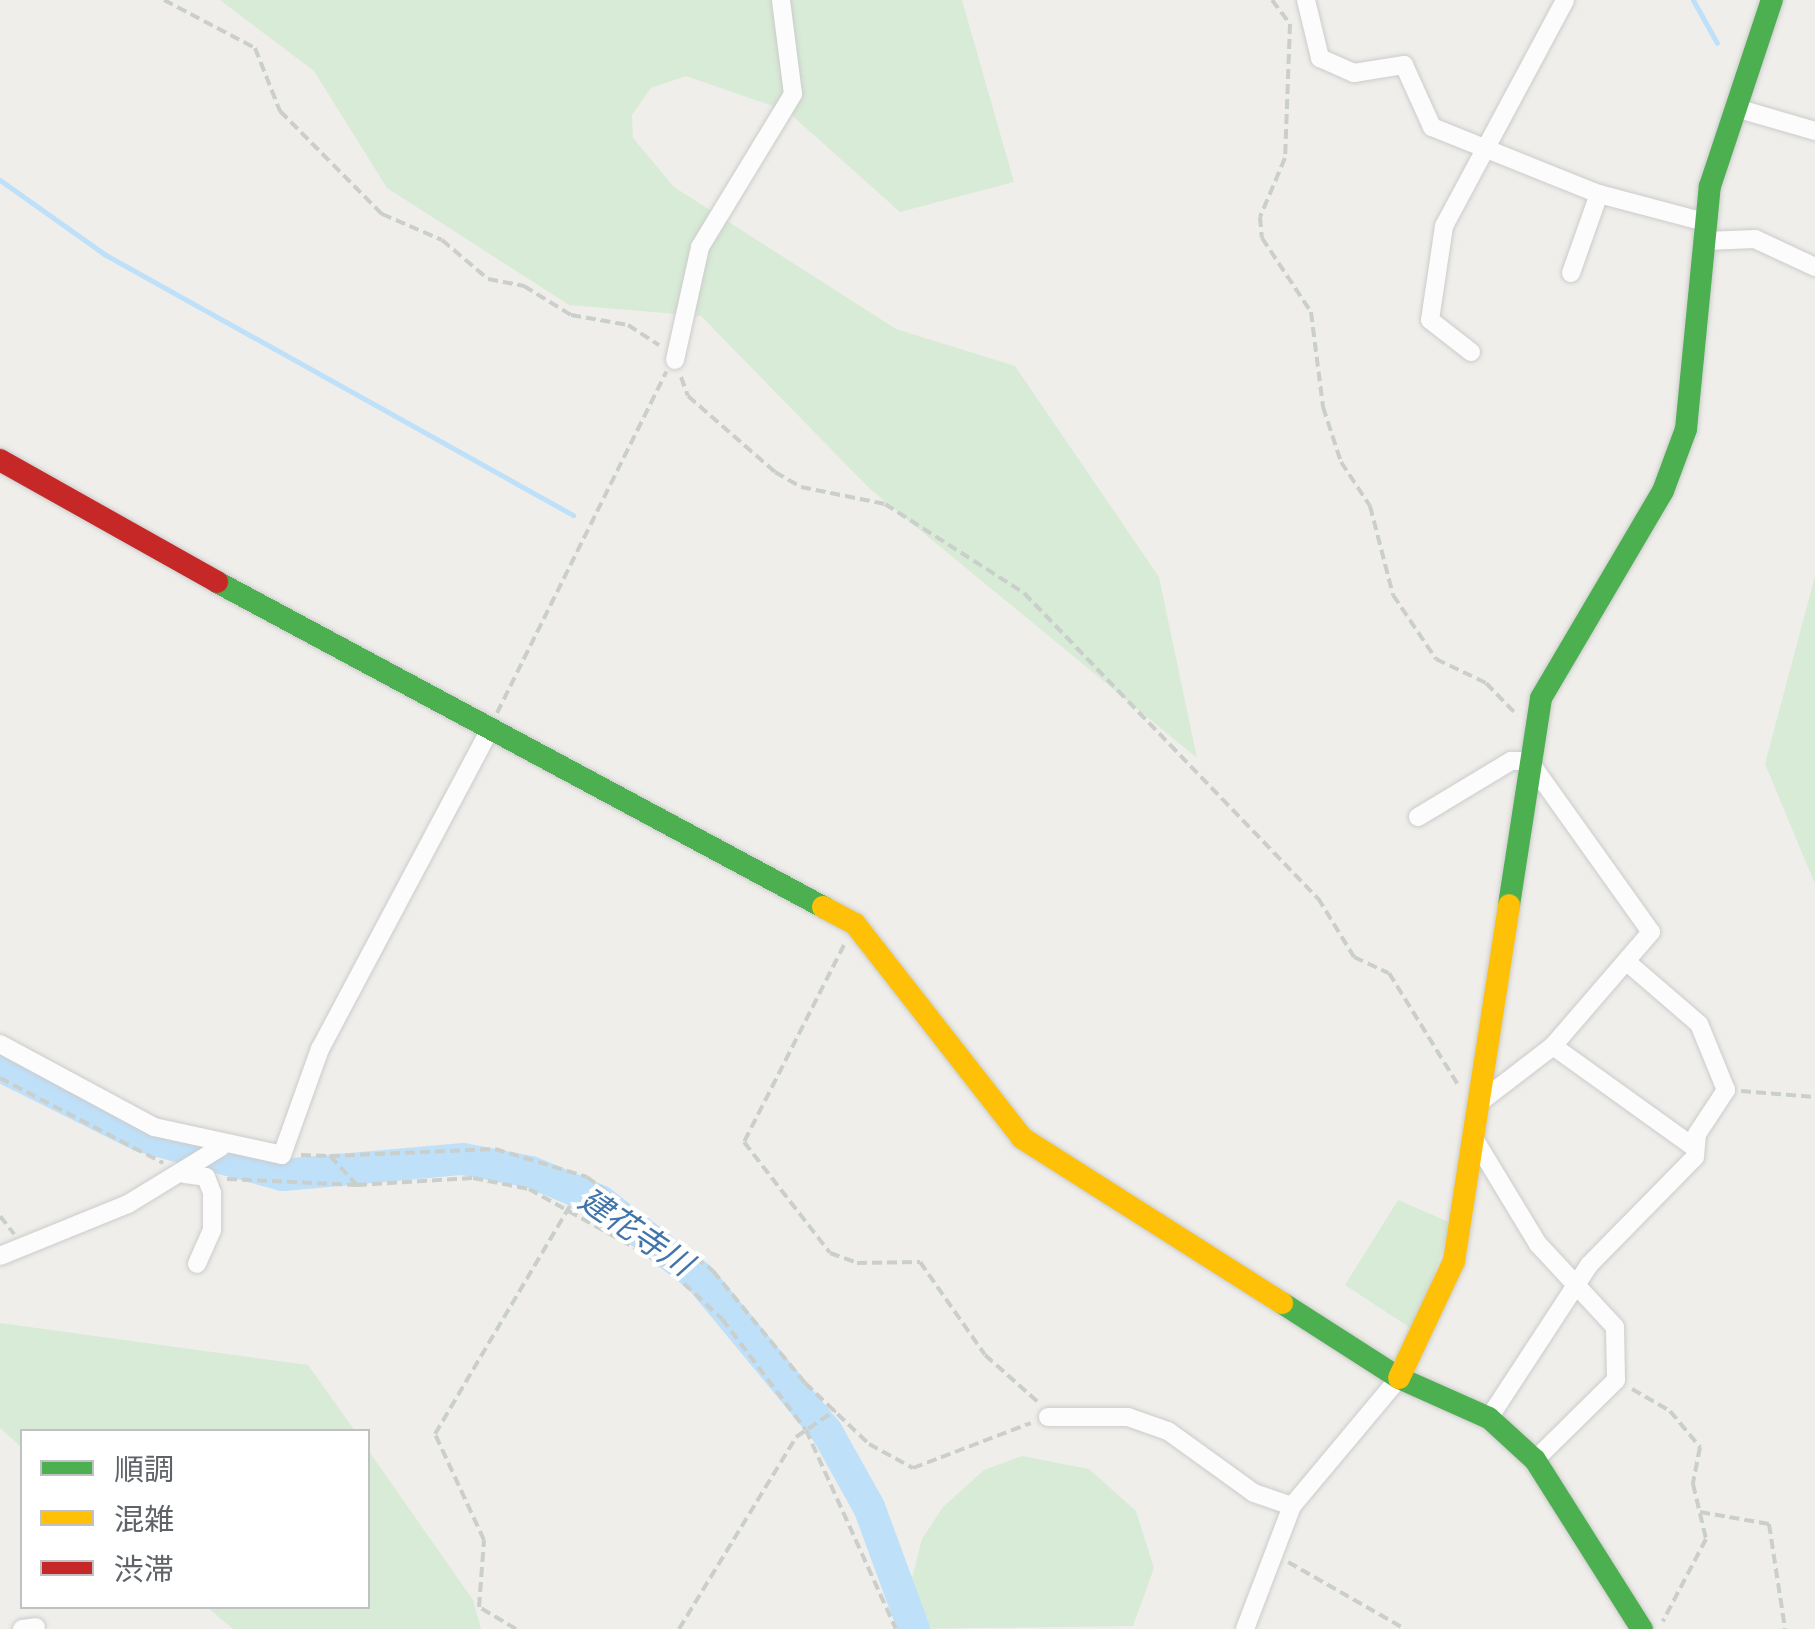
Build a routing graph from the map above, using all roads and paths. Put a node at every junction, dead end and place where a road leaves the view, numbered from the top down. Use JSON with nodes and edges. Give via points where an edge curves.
{"nodes":[{"id":1,"x":164,"y":0,"type":"edge"},
{"id":2,"x":781,"y":0,"type":"edge"},
{"id":3,"x":1272,"y":0,"type":"edge"},
{"id":4,"x":1306,"y":0,"type":"edge"},
{"id":5,"x":1565,"y":0,"type":"edge"},
{"id":6,"x":1772,"y":0,"type":"edge"},
{"id":7,"x":1736,"y":108,"type":"junction"},
{"id":8,"x":1815,"y":131,"type":"edge"},
{"id":9,"x":1490,"y":152,"type":"junction"},
{"id":10,"x":1599,"y":194,"type":"junction"},
{"id":11,"x":1706,"y":232,"type":"junction"},
{"id":12,"x":1815,"y":267,"type":"edge"},
{"id":13,"x":1571,"y":273,"type":"dead end"},
{"id":14,"x":1471,"y":352,"type":"dead end"},
{"id":15,"x":674,"y":360,"type":"junction"},
{"id":16,"x":0,"y":460,"type":"edge"},
{"id":17,"x":488,"y":731,"type":"junction"},
{"id":18,"x":1534,"y":734,"type":"junction"},
{"id":19,"x":1529,"y":762,"type":"junction"},
{"id":20,"x":1418,"y":817,"type":"dead end"},
{"id":21,"x":855,"y":924,"type":"junction"},
{"id":22,"x":1627,"y":962,"type":"junction"},
{"id":23,"x":0,"y":1044,"type":"edge"},
{"id":24,"x":1552,"y":1046,"type":"junction"},
{"id":25,"x":0,"y":1078,"type":"edge"},
{"id":26,"x":1726,"y":1090,"type":"junction"},
{"id":27,"x":1815,"y":1097,"type":"edge"},
{"id":28,"x":1479,"y":1103,"type":"junction"},
{"id":29,"x":1475,"y":1140,"type":"junction"},
{"id":30,"x":1692,"y":1146,"type":"junction"},
{"id":31,"x":218,"y":1149,"type":"junction"},
{"id":32,"x":282,"y":1155,"type":"junction"},
{"id":33,"x":330,"y":1156,"type":"junction"},
{"id":34,"x":195,"y":1173,"type":"junction"},
{"id":35,"x":357,"y":1185,"type":"junction"},
{"id":36,"x":570,"y":1206,"type":"junction"},
{"id":37,"x":0,"y":1256,"type":"edge"},
{"id":38,"x":197,"y":1264,"type":"dead end"},
{"id":39,"x":1576,"y":1285,"type":"junction"},
{"id":40,"x":1399,"y":1378,"type":"junction"},
{"id":41,"x":1616,"y":1380,"type":"junction"},
{"id":42,"x":833,"y":1412,"type":"junction"},
{"id":43,"x":1048,"y":1417,"type":"junction"},
{"id":44,"x":1489,"y":1418,"type":"junction"},
{"id":45,"x":806,"y":1430,"type":"junction"},
{"id":46,"x":1535,"y":1460,"type":"junction"},
{"id":47,"x":1292,"y":1506,"type":"junction"},
{"id":48,"x":1700,"y":1512,"type":"junction"},
{"id":49,"x":1275,"y":1555,"type":"junction"},
{"id":50,"x":516,"y":1629,"type":"edge"},
{"id":51,"x":679,"y":1629,"type":"edge"},
{"id":52,"x":896,"y":1629,"type":"edge"},
{"id":53,"x":1245,"y":1629,"type":"edge"},
{"id":54,"x":1405,"y":1629,"type":"edge"},
{"id":55,"x":1642,"y":1629,"type":"edge"},
{"id":56,"x":1657,"y":1629,"type":"edge"},
{"id":57,"x":1785,"y":1629,"type":"edge"}],
"edges":[{"from":1,"to":15,"type":"path","via":[[255,48],[280,110],[382,214],[442,240],[488,279],[524,286],[572,315],[628,325]]},
{"from":2,"to":15,"type":"street","via":[[793,94],[700,247]]},
{"from":3,"to":18,"type":"path","via":[[1290,24],[1285,158],[1260,217],[1262,238],[1311,312],[1341,462],[1370,506],[1394,594],[1436,658],[1486,683]]},
{"from":4,"to":9,"type":"street","via":[[1320,58],[1354,73],[1404,65],[1432,127]]},
{"from":5,"to":9,"type":"street"},
{"from":6,"to":7,"type":"street"},
{"from":7,"to":8,"type":"street"},
{"from":7,"to":11,"type":"street"},
{"from":9,"to":10,"type":"street"},
{"from":9,"to":14,"type":"street","via":[[1444,226],[1430,320]]},
{"from":10,"to":11,"type":"street"},
{"from":10,"to":13,"type":"street"},
{"from":11,"to":12,"type":"street","via":[[1755,239]]},
{"from":11,"to":18,"type":"street","via":[[1686,429],[1663,491],[1553,665]]},
{"from":15,"to":17,"type":"path"},
{"from":15,"to":28,"type":"path","via":[[688,396],[775,472],[801,487],[885,504],[1024,593],[1318,898],[1354,957],[1389,973],[1461,1090]]},
{"from":16,"to":17,"type":"street"},
{"from":17,"to":21,"type":"street"},
{"from":17,"to":32,"type":"street","via":[[320,1049]]},
{"from":18,"to":19,"type":"street"},
{"from":19,"to":20,"type":"street","via":[[1512,760]]},
{"from":19,"to":22,"type":"street","via":[[1651,932]]},
{"from":19,"to":28,"type":"street"},
{"from":21,"to":40,"type":"street","via":[[1022,1138]]},
{"from":21,"to":43,"type":"path","via":[[744,1142],[830,1252],[857,1263],[920,1262],[985,1355]]},
{"from":22,"to":24,"type":"street"},
{"from":22,"to":26,"type":"street","via":[[1700,1024]]},
{"from":23,"to":31,"type":"street","via":[[122,1112]]},
{"from":24,"to":28,"type":"street"},
{"from":24,"to":30,"type":"street"},
{"from":25,"to":34,"type":"path"},
{"from":26,"to":27,"type":"path"},
{"from":26,"to":30,"type":"street"},
{"from":28,"to":29,"type":"street"},
{"from":29,"to":39,"type":"street","via":[[1538,1244]]},
{"from":29,"to":40,"type":"street","via":[[1446,1292]]},
{"from":30,"to":39,"type":"street","via":[[1695,1157]]},
{"from":31,"to":32,"type":"street"},
{"from":31,"to":34,"type":"street"},
{"from":32,"to":33,"type":"path"},
{"from":33,"to":35,"type":"path"},
{"from":33,"to":42,"type":"path","via":[[496,1149],[586,1177],[714,1271]]},
{"from":34,"to":35,"type":"path"},
{"from":34,"to":37,"type":"street"},
{"from":34,"to":38,"type":"street","via":[[212,1230]]},
{"from":35,"to":36,"type":"path","via":[[473,1178]]},
{"from":36,"to":45,"type":"path","via":[[662,1263],[722,1319]]},
{"from":36,"to":50,"type":"path","via":[[436,1434],[484,1540],[479,1607]]},
{"from":39,"to":41,"type":"street","via":[[1615,1327]]},
{"from":39,"to":44,"type":"street"},
{"from":40,"to":44,"type":"street"},
{"from":40,"to":47,"type":"street"},
{"from":41,"to":46,"type":"street"},
{"from":41,"to":48,"type":"path","via":[[1670,1411],[1700,1447],[1693,1484]]},
{"from":42,"to":43,"type":"path","via":[[869,1444],[914,1468]]},
{"from":42,"to":45,"type":"path"},
{"from":43,"to":47,"type":"street","via":[[1128,1417],[1168,1431],[1254,1493]]},
{"from":44,"to":46,"type":"street"},
{"from":45,"to":51,"type":"path"},
{"from":45,"to":52,"type":"path"},
{"from":46,"to":55,"type":"street"},
{"from":47,"to":49,"type":"street"},
{"from":48,"to":56,"type":"path","via":[[1706,1540],[1685,1596]]},
{"from":48,"to":57,"type":"path","via":[[1769,1524]]},
{"from":49,"to":53,"type":"street"},
{"from":49,"to":54,"type":"path"}]}
